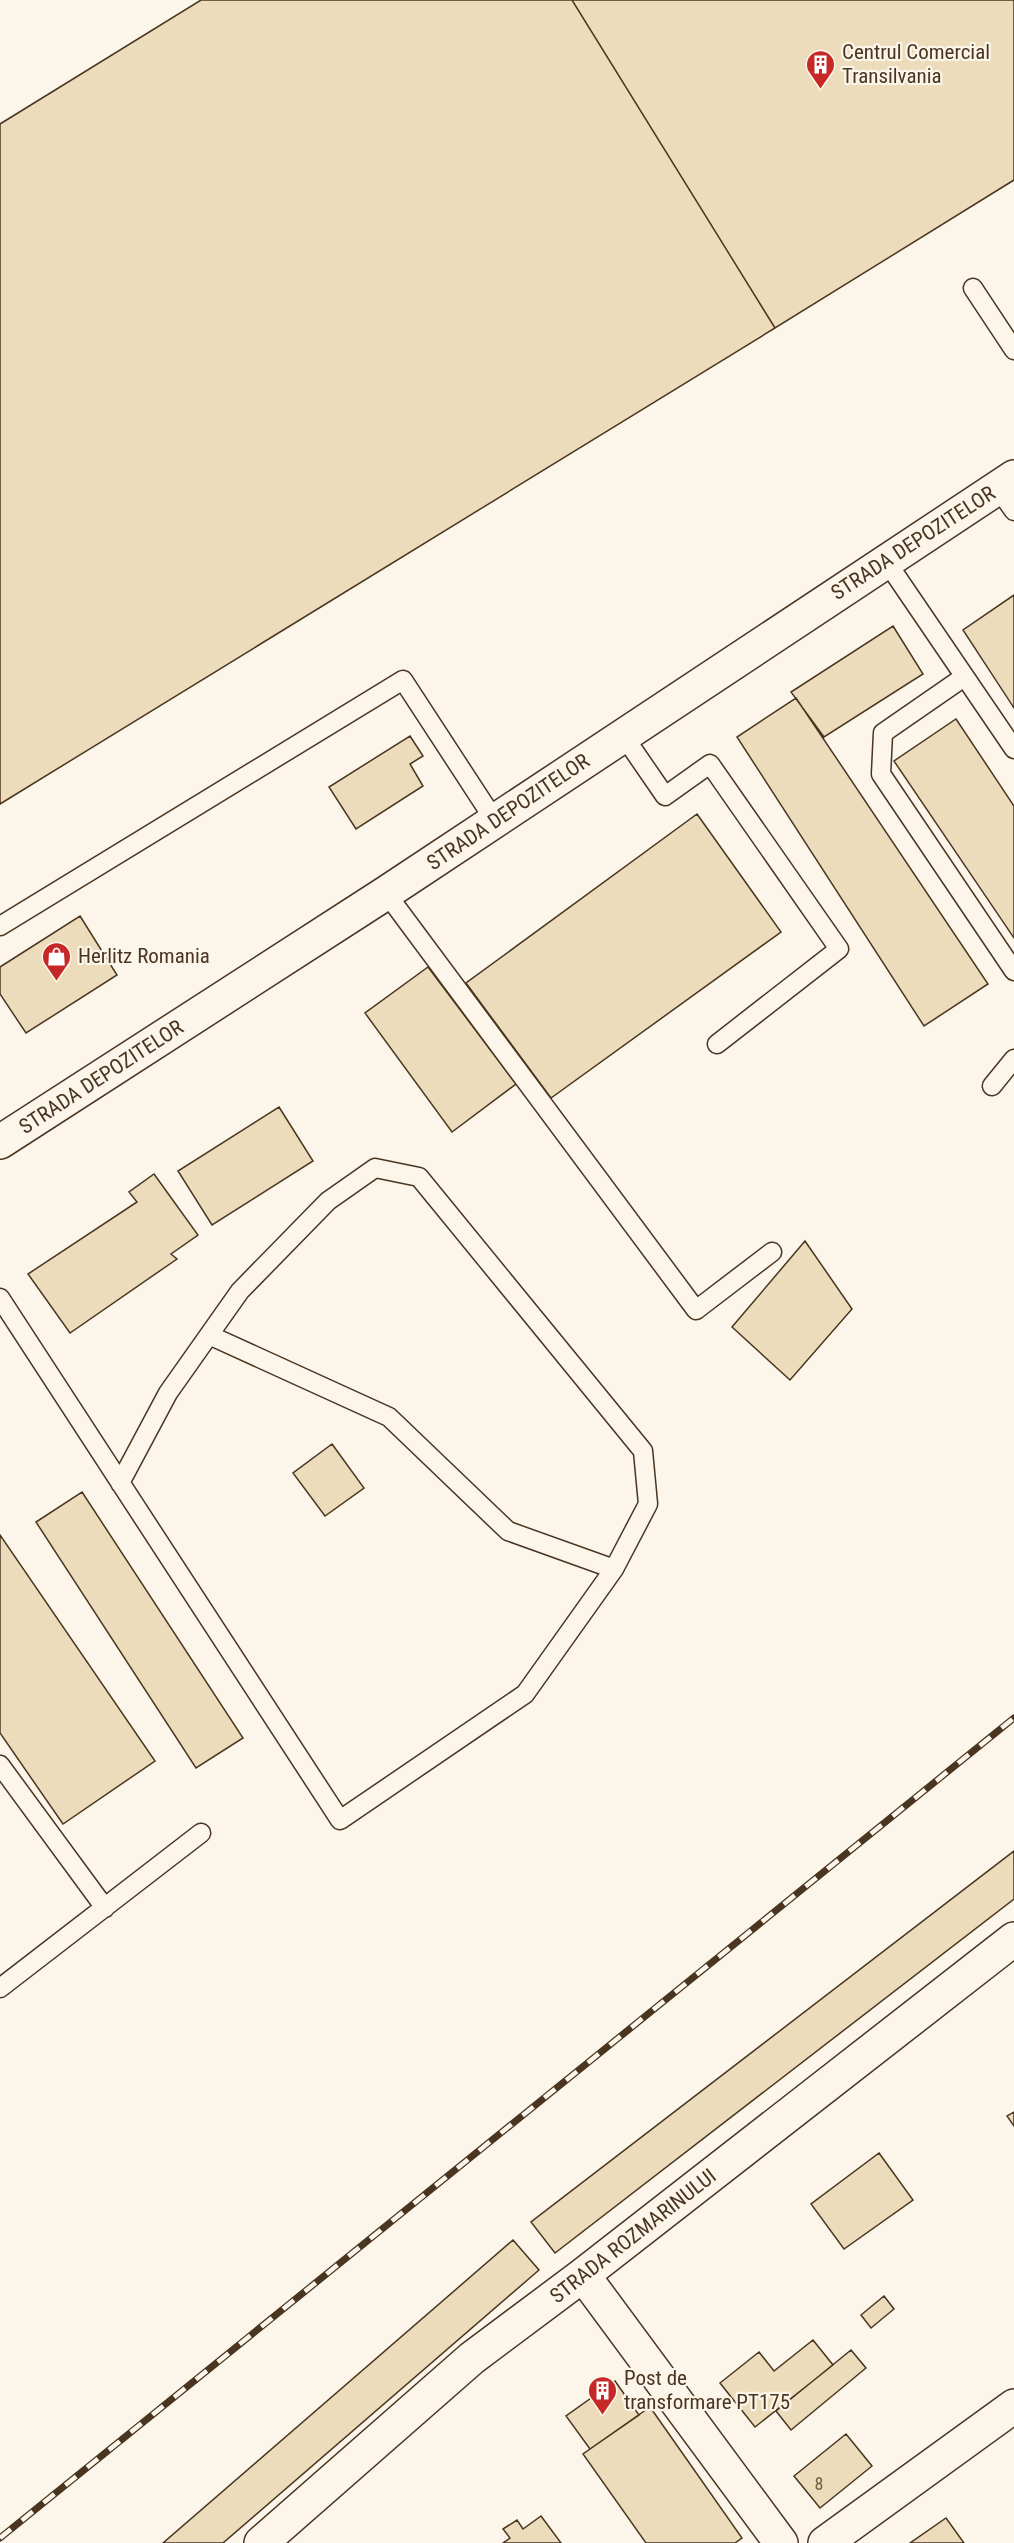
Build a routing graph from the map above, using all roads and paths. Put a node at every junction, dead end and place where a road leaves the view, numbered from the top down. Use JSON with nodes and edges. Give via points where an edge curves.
{"nodes":[{"id":1,"x":973,"y":288,"type":"dead end"},
{"id":2,"x":1014,"y":350,"type":"edge"},
{"id":3,"x":1008,"y":492,"type":"edge"},
{"id":4,"x":886,"y":561,"type":"junction"},
{"id":5,"x":964,"y":677,"type":"junction"},
{"id":6,"x":623,"y":735,"type":"junction"},
{"id":7,"x":1014,"y":749,"type":"edge"},
{"id":8,"x":495,"y":821,"type":"junction"},
{"id":9,"x":386,"y":892,"type":"junction"},
{"id":10,"x":0,"y":926,"type":"edge"},
{"id":11,"x":1014,"y":971,"type":"edge"},
{"id":12,"x":717,"y":1044,"type":"dead end"},
{"id":13,"x":1014,"y":1059,"type":"edge"},
{"id":14,"x":992,"y":1086,"type":"dead end"},
{"id":15,"x":0,"y":1142,"type":"edge"},
{"id":16,"x":772,"y":1252,"type":"dead end"},
{"id":17,"x":0,"y":1298,"type":"edge"},
{"id":18,"x":209,"y":1335,"type":"junction"},
{"id":19,"x":120,"y":1483,"type":"junction"},
{"id":20,"x":614,"y":1569,"type":"junction"},
{"id":21,"x":0,"y":1765,"type":"edge"},
{"id":22,"x":201,"y":1833,"type":"dead end"},
{"id":23,"x":105,"y":1908,"type":"junction"},
{"id":24,"x":1014,"y":1939,"type":"edge"},
{"id":25,"x":0,"y":1988,"type":"edge"},
{"id":26,"x":583,"y":2275,"type":"junction"},
{"id":27,"x":1014,"y":2406,"type":"edge"},
{"id":28,"x":261,"y":2543,"type":"edge"},
{"id":29,"x":781,"y":2543,"type":"edge"},
{"id":30,"x":825,"y":2543,"type":"edge"}],
"edges":[{"from":1,"to":2,"type":"lane"},
{"from":3,"to":4,"type":"street","name":"STRADA DEPOZITELOR"},
{"from":4,"to":5,"type":"lane"},
{"from":4,"to":6,"type":"street","name":"STRADA DEPOZITELOR"},
{"from":5,"to":7,"type":"lane"},
{"from":5,"to":11,"type":"lane","via":[[883,733],[881,774]]},
{"from":6,"to":8,"type":"street","name":"STRADA DEPOZITELOR"},
{"from":6,"to":12,"type":"lane","via":[[665,796],[710,764],[839,949]]},
{"from":8,"to":9,"type":"street","name":"STRADA DEPOZITELOR"},
{"from":8,"to":10,"type":"lane","via":[[403,680]]},
{"from":9,"to":15,"type":"street","name":"STRADA DEPOZITELOR"},
{"from":9,"to":16,"type":"lane","via":[[696,1310]]},
{"from":13,"to":14,"type":"lane"},
{"from":17,"to":19,"type":"lane"},
{"from":18,"to":19,"type":"lane","via":[[168,1393]]},
{"from":18,"to":20,"type":"lane","via":[[389,1417],[508,1531]]},
{"from":18,"to":20,"type":"lane","via":[[240,1291],[328,1201],[375,1168],[419,1178],[643,1451],[648,1504]]},
{"from":19,"to":20,"type":"lane","via":[[340,1820],[525,1694]]},
{"from":21,"to":23,"type":"lane"},
{"from":22,"to":23,"type":"lane"},
{"from":23,"to":25,"type":"lane"},
{"from":24,"to":26,"type":"street","name":"STRADA ROZMARINULUI"},
{"from":26,"to":28,"type":"street","name":"STRADA ROZMARINULUI","via":[[472,2358]]},
{"from":26,"to":29,"type":"street"},
{"from":27,"to":30,"type":"street"}]}
